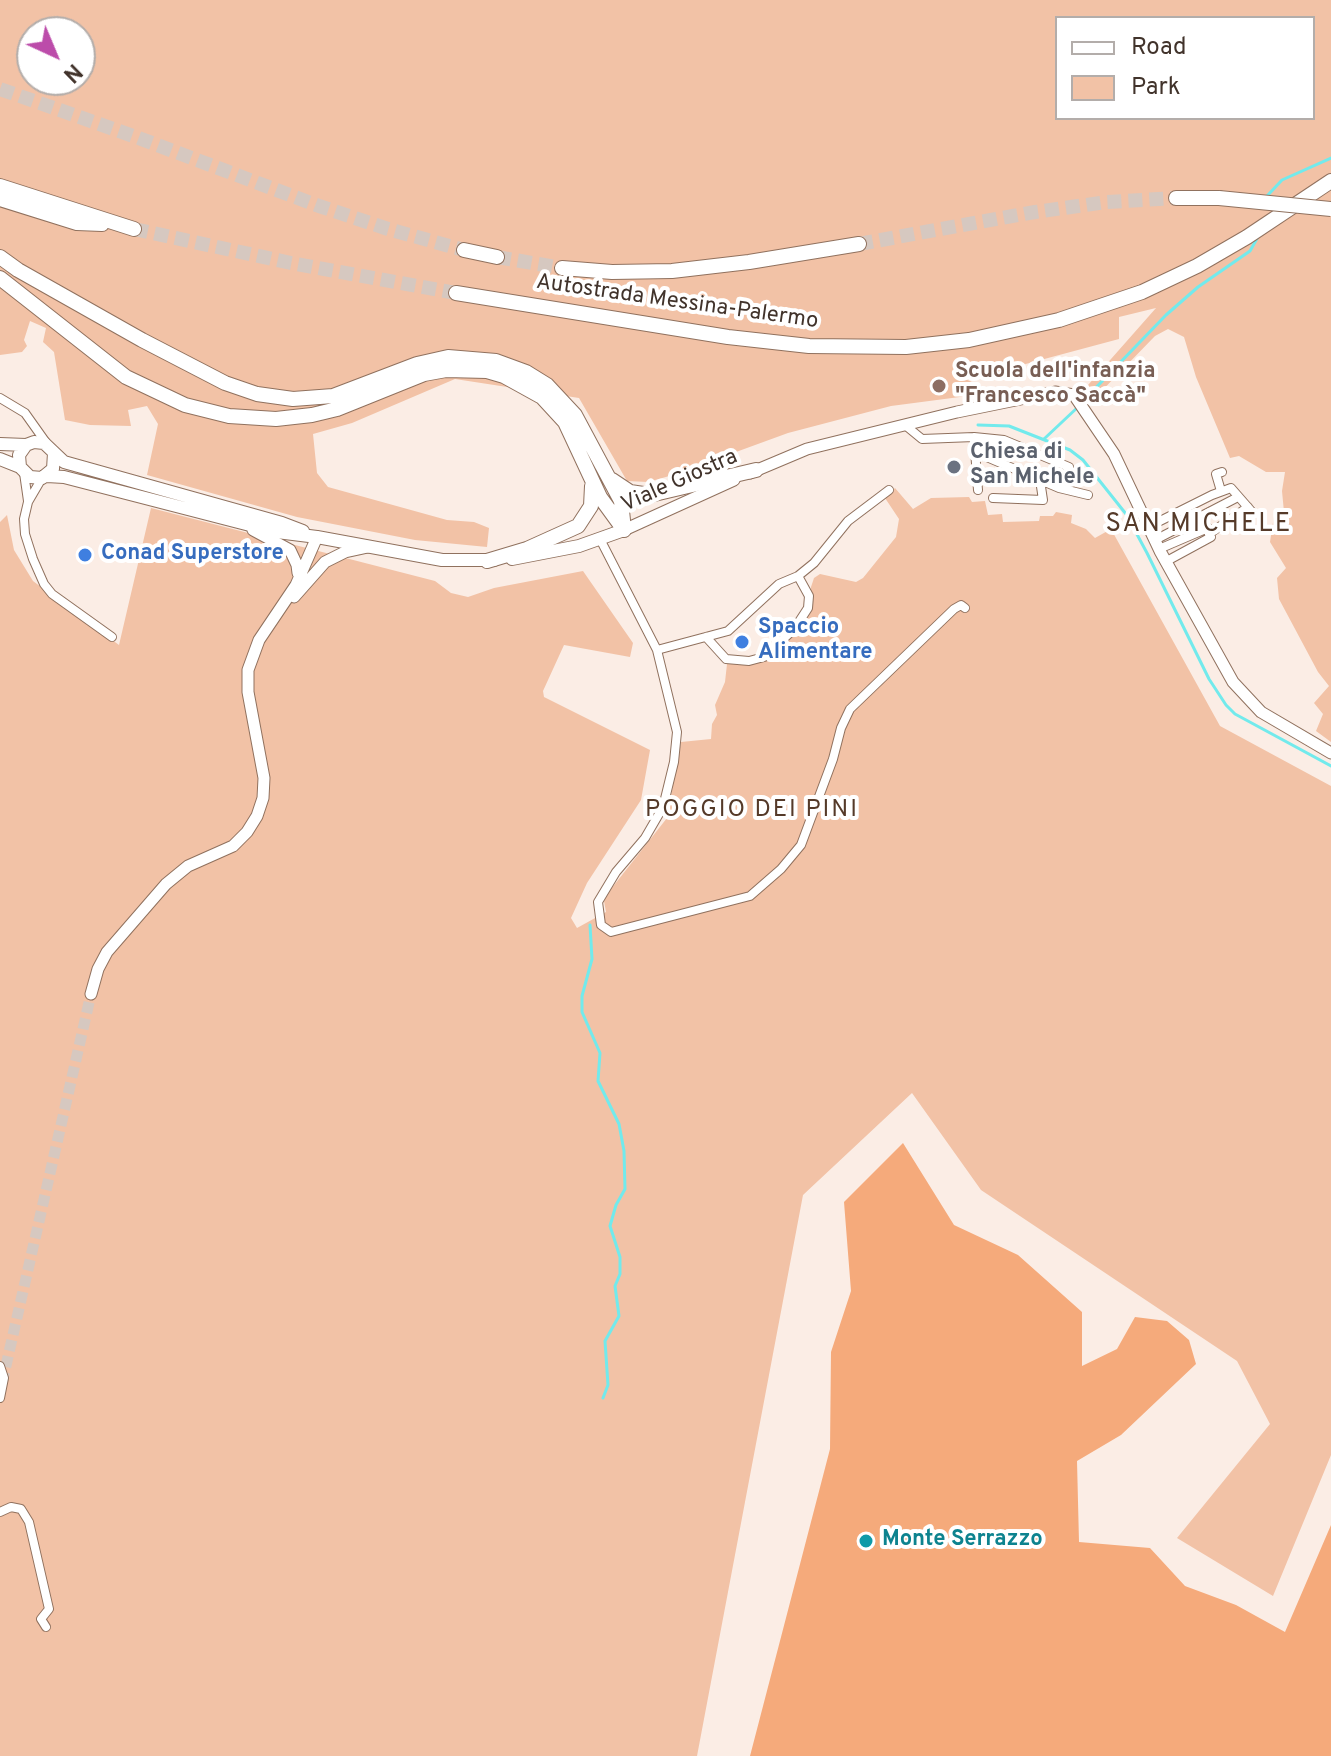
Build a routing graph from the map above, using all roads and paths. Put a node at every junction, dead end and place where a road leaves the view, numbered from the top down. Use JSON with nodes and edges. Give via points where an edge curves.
{"nodes":[{"id":1,"x":1331,"y":181,"type":"edge"},
{"id":2,"x":1,"y":190,"type":"edge"},
{"id":3,"x":1176,"y":198,"type":"tunnel mouth"},
{"id":4,"x":1331,"y":209,"type":"edge"},
{"id":5,"x":79,"y":217,"type":"junction"},
{"id":6,"x":128,"y":227,"type":"tunnel mouth"},
{"id":7,"x":859,"y":244,"type":"tunnel mouth"},
{"id":8,"x":464,"y":250,"type":"tunnel mouth"},
{"id":9,"x":0,"y":257,"type":"edge"},
{"id":10,"x":497,"y":257,"type":"tunnel mouth"},
{"id":11,"x":562,"y":268,"type":"tunnel mouth"},
{"id":12,"x":0,"y":278,"type":"edge"},
{"id":13,"x":456,"y":293,"type":"tunnel mouth"},
{"id":14,"x":385,"y":382,"type":"junction"},
{"id":15,"x":0,"y":398,"type":"edge"},
{"id":16,"x":31,"y":420,"type":"junction"},
{"id":17,"x":905,"y":425,"type":"junction"},
{"id":18,"x":974,"y":437,"type":"junction"},
{"id":19,"x":0,"y":444,"type":"edge"},
{"id":20,"x":28,"y":444,"type":"junction"},
{"id":21,"x":51,"y":449,"type":"junction"},
{"id":22,"x":975,"y":452,"type":"junction"},
{"id":23,"x":0,"y":459,"type":"edge"},
{"id":24,"x":1069,"y":467,"type":"dead end"},
{"id":25,"x":22,"y":470,"type":"junction"},
{"id":26,"x":756,"y":470,"type":"junction"},
{"id":27,"x":1222,"y":472,"type":"dead end"},
{"id":28,"x":597,"y":474,"type":"junction"},
{"id":29,"x":44,"y":477,"type":"junction"},
{"id":30,"x":1040,"y":480,"type":"junction"},
{"id":31,"x":889,"y":490,"type":"dead end"},
{"id":32,"x":978,"y":490,"type":"dead end"},
{"id":33,"x":1221,"y":491,"type":"junction"},
{"id":34,"x":1088,"y":495,"type":"dead end"},
{"id":35,"x":1238,"y":497,"type":"junction"},
{"id":36,"x":993,"y":498,"type":"dead end"},
{"id":37,"x":28,"y":502,"type":"junction"},
{"id":38,"x":227,"y":518,"type":"junction"},
{"id":39,"x":1148,"y":527,"type":"junction"},
{"id":40,"x":1208,"y":528,"type":"dead end"},
{"id":41,"x":624,"y":530,"type":"junction"},
{"id":42,"x":317,"y":537,"type":"junction"},
{"id":43,"x":600,"y":539,"type":"junction"},
{"id":44,"x":1157,"y":545,"type":"junction"},
{"id":45,"x":368,"y":547,"type":"junction"},
{"id":46,"x":487,"y":561,"type":"junction"},
{"id":47,"x":1165,"y":562,"type":"junction"},
{"id":48,"x":314,"y":572,"type":"junction"},
{"id":49,"x":299,"y":576,"type":"junction"},
{"id":50,"x":798,"y":576,"type":"junction"},
{"id":51,"x":965,"y":608,"type":"dead end"},
{"id":52,"x":280,"y":611,"type":"junction"},
{"id":53,"x":112,"y":637,"type":"dead end"},
{"id":54,"x":706,"y":637,"type":"junction"},
{"id":55,"x":657,"y":650,"type":"junction"},
{"id":56,"x":1331,"y":753,"type":"edge"},
{"id":57,"x":91,"y":994,"type":"tunnel mouth"},
{"id":58,"x":0,"y":1366,"type":"edge"},
{"id":59,"x":0,"y":1398,"type":"edge"},
{"id":60,"x":0,"y":1512,"type":"edge"},
{"id":61,"x":46,"y":1627,"type":"dead end"}],
"edges":[{"from":1,"to":13,"type":"highway","name":"Autostrada Messina-Palermo","via":[[1197,266],[1111,304],[1000,335],[936,345],[809,346]]},
{"from":2,"to":5,"type":"highway","via":[[37,197]]},
{"from":2,"to":5,"type":"highway","via":[[45,213]]},
{"from":3,"to":4,"type":"highway","bridge":true},
{"from":5,"to":6,"type":"highway"},
{"from":7,"to":11,"type":"highway","name":"Autostrada Messina-Palermo","via":[[672,271]]},
{"from":8,"to":10,"type":"highway"},
{"from":9,"to":14,"type":"highway","via":[[234,387],[309,399]]},
{"from":12,"to":14,"type":"highway","via":[[126,377],[201,409],[242,417],[296,417],[337,409]]},
{"from":14,"to":28,"type":"highway","via":[[417,364],[448,357],[496,361],[526,372],[568,406]]},
{"from":15,"to":16,"type":"street"},
{"from":16,"to":20,"type":"street"},
{"from":16,"to":21,"type":"street"},
{"from":17,"to":18,"type":"street","via":[[922,439]]},
{"from":17,"to":26,"type":"street","name":"Viale Giostra","via":[[807,449]]},
{"from":17,"to":39,"type":"street","name":"Viale Giostra","via":[[1069,393],[1079,399],[1114,454]]},
{"from":18,"to":22,"type":"street"},
{"from":18,"to":24,"type":"street","via":[[1004,440]]},
{"from":19,"to":20,"type":"main road"},
{"from":20,"to":21,"type":"main road","via":[[39,442]]},
{"from":20,"to":25,"type":"main road","via":[[19,455]]},
{"from":21,"to":29,"type":"main road","via":[[53,469]]},
{"from":21,"to":42,"type":"main road","name":"Viale Giostra","via":[[64,462]]},
{"from":22,"to":30,"type":"street"},
{"from":22,"to":32,"type":"street"},
{"from":23,"to":25,"type":"main road"},
{"from":25,"to":29,"type":"main road","via":[[30,477]]},
{"from":25,"to":37,"type":"street"},
{"from":26,"to":28,"type":"highway","via":[[650,495],[623,489]]},
{"from":26,"to":41,"type":"street","name":"Viale Giostra"},
{"from":27,"to":33,"type":"street","via":[[1216,474]]},
{"from":28,"to":41,"type":"highway","via":[[600,497]]},
{"from":28,"to":46,"type":"highway","via":[[591,506],[578,526]]},
{"from":29,"to":37,"type":"street"},
{"from":29,"to":38,"type":"main road","name":"Viale Giostra","via":[[64,477]]},
{"from":30,"to":34,"type":"street"},
{"from":30,"to":36,"type":"street","via":[[1043,500]]},
{"from":31,"to":50,"type":"street","via":[[848,521]]},
{"from":33,"to":35,"type":"street","via":[[1231,488]]},
{"from":33,"to":39,"type":"street"},
{"from":35,"to":44,"type":"street"},
{"from":35,"to":47,"type":"street","via":[[1250,510]]},
{"from":37,"to":53,"type":"street","via":[[25,534],[44,584]]},
{"from":38,"to":42,"type":"main road","name":"Viale Giostra"},
{"from":38,"to":49,"type":"street","via":[[290,550]]},
{"from":39,"to":44,"type":"street"},
{"from":40,"to":44,"type":"street"},
{"from":41,"to":43,"type":"main road","name":"Viale Giostra"},
{"from":42,"to":45,"type":"main road","name":"Viale Giostra"},
{"from":42,"to":48,"type":"street"},
{"from":42,"to":49,"type":"street"},
{"from":43,"to":46,"type":"main road","name":"Viale Giostra"},
{"from":43,"to":55,"type":"street"},
{"from":44,"to":47,"type":"street"},
{"from":45,"to":46,"type":"main road","name":"Viale Giostra","via":[[442,560]]},
{"from":45,"to":48,"type":"street","via":[[332,557]]},
{"from":47,"to":56,"type":"street","via":[[1238,689],[1261,712]]},
{"from":48,"to":52,"type":"street"},
{"from":49,"to":52,"type":"street"},
{"from":50,"to":54,"type":"street","via":[[779,584],[728,631]]},
{"from":50,"to":54,"type":"street","via":[[809,596],[808,608],[789,636],[764,657],[726,659]]},
{"from":51,"to":55,"type":"street","via":[[954,609],[850,709],[801,845],[781,869],[750,896],[611,932],[601,925],[598,902],[663,807],[674,762],[677,732]]},
{"from":52,"to":57,"type":"street","via":[[259,640],[248,670],[264,778],[257,816],[233,846],[188,866],[166,884],[107,952]]},
{"from":54,"to":55,"type":"street"},
{"from":58,"to":59,"type":"street"},
{"from":60,"to":61,"type":"street","via":[[21,1509],[29,1522],[49,1609],[41,1619]]}]}
